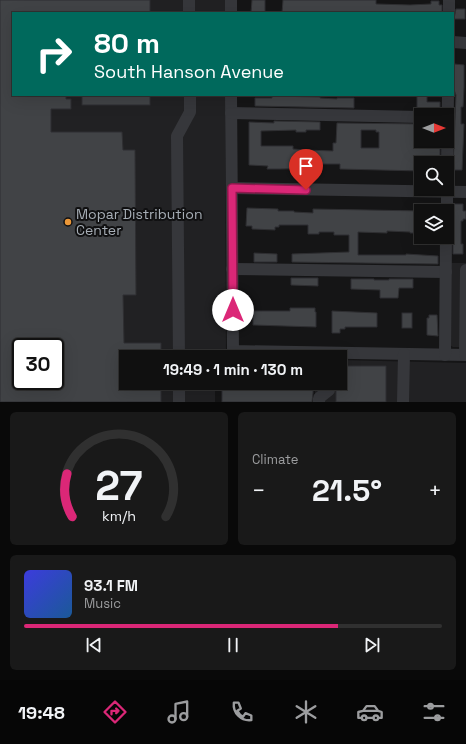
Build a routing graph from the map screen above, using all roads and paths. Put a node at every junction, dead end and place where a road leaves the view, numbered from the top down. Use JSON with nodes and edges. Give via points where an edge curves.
{"nodes":[{"id":1,"x":189,"y":0,"type":"edge"},
{"id":2,"x":231,"y":0,"type":"edge"},
{"id":3,"x":449,"y":0,"type":"edge"},
{"id":4,"x":189,"y":12,"type":"edge"},
{"id":5,"x":231,"y":12,"type":"edge"},
{"id":6,"x":449,"y":12,"type":"edge"},
{"id":7,"x":454,"y":42,"type":"edge"},
{"id":8,"x":466,"y":42,"type":"edge"},
{"id":9,"x":190,"y":96,"type":"edge"},
{"id":10,"x":231,"y":96,"type":"edge"},
{"id":11,"x":448,"y":96,"type":"edge"},
{"id":12,"x":447,"y":108,"type":"edge"},
{"id":13,"x":231,"y":113,"type":"junction"},
{"id":14,"x":414,"y":117,"type":"edge"},
{"id":15,"x":232,"y":188,"type":"junction"},
{"id":16,"x":414,"y":190,"type":"edge"},
{"id":17,"x":454,"y":191,"type":"edge"},
{"id":18,"x":466,"y":192,"type":"edge"},
{"id":19,"x":446,"y":244,"type":"edge"},
{"id":20,"x":232,"y":269,"type":"junction"},
{"id":21,"x":466,"y":270,"type":"edge"},
{"id":22,"x":446,"y":272,"type":"junction"},
{"id":23,"x":466,"y":329,"type":"edge"},
{"id":24,"x":179,"y":350,"type":"edge"},
{"id":25,"x":233,"y":350,"type":"edge"},
{"id":26,"x":404,"y":354,"type":"junction"},
{"id":27,"x":347,"y":355,"type":"edge"},
{"id":28,"x":445,"y":355,"type":"junction"},
{"id":29,"x":465,"y":355,"type":"edge"},
{"id":30,"x":179,"y":390,"type":"edge"},
{"id":31,"x":329,"y":392,"type":"edge"},
{"id":32,"x":179,"y":402,"type":"edge"},
{"id":33,"x":320,"y":402,"type":"edge"},
{"id":34,"x":403,"y":402,"type":"edge"}],
"edges":[{"from":1,"to":4,"type":"street"},
{"from":2,"to":5,"type":"street"},
{"from":3,"to":6,"type":"street"},
{"from":7,"to":8,"type":"street"},
{"from":9,"to":24,"type":"street","via":[[190,112],[177,136]]},
{"from":10,"to":13,"type":"street"},
{"from":11,"to":12,"type":"street"},
{"from":13,"to":14,"type":"street"},
{"from":13,"to":15,"type":"street"},
{"from":15,"to":16,"type":"street"},
{"from":15,"to":20,"type":"street"},
{"from":17,"to":18,"type":"street"},
{"from":19,"to":22,"type":"street"},
{"from":20,"to":22,"type":"street"},
{"from":20,"to":25,"type":"street"},
{"from":21,"to":23,"type":"street"},
{"from":22,"to":28,"type":"street"},
{"from":23,"to":29,"type":"street"},
{"from":26,"to":27,"type":"street"},
{"from":26,"to":28,"type":"street"},
{"from":26,"to":34,"type":"street"},
{"from":28,"to":29,"type":"street"},
{"from":30,"to":32,"type":"street"},
{"from":31,"to":33,"type":"street","via":[[320,398]]}]}
